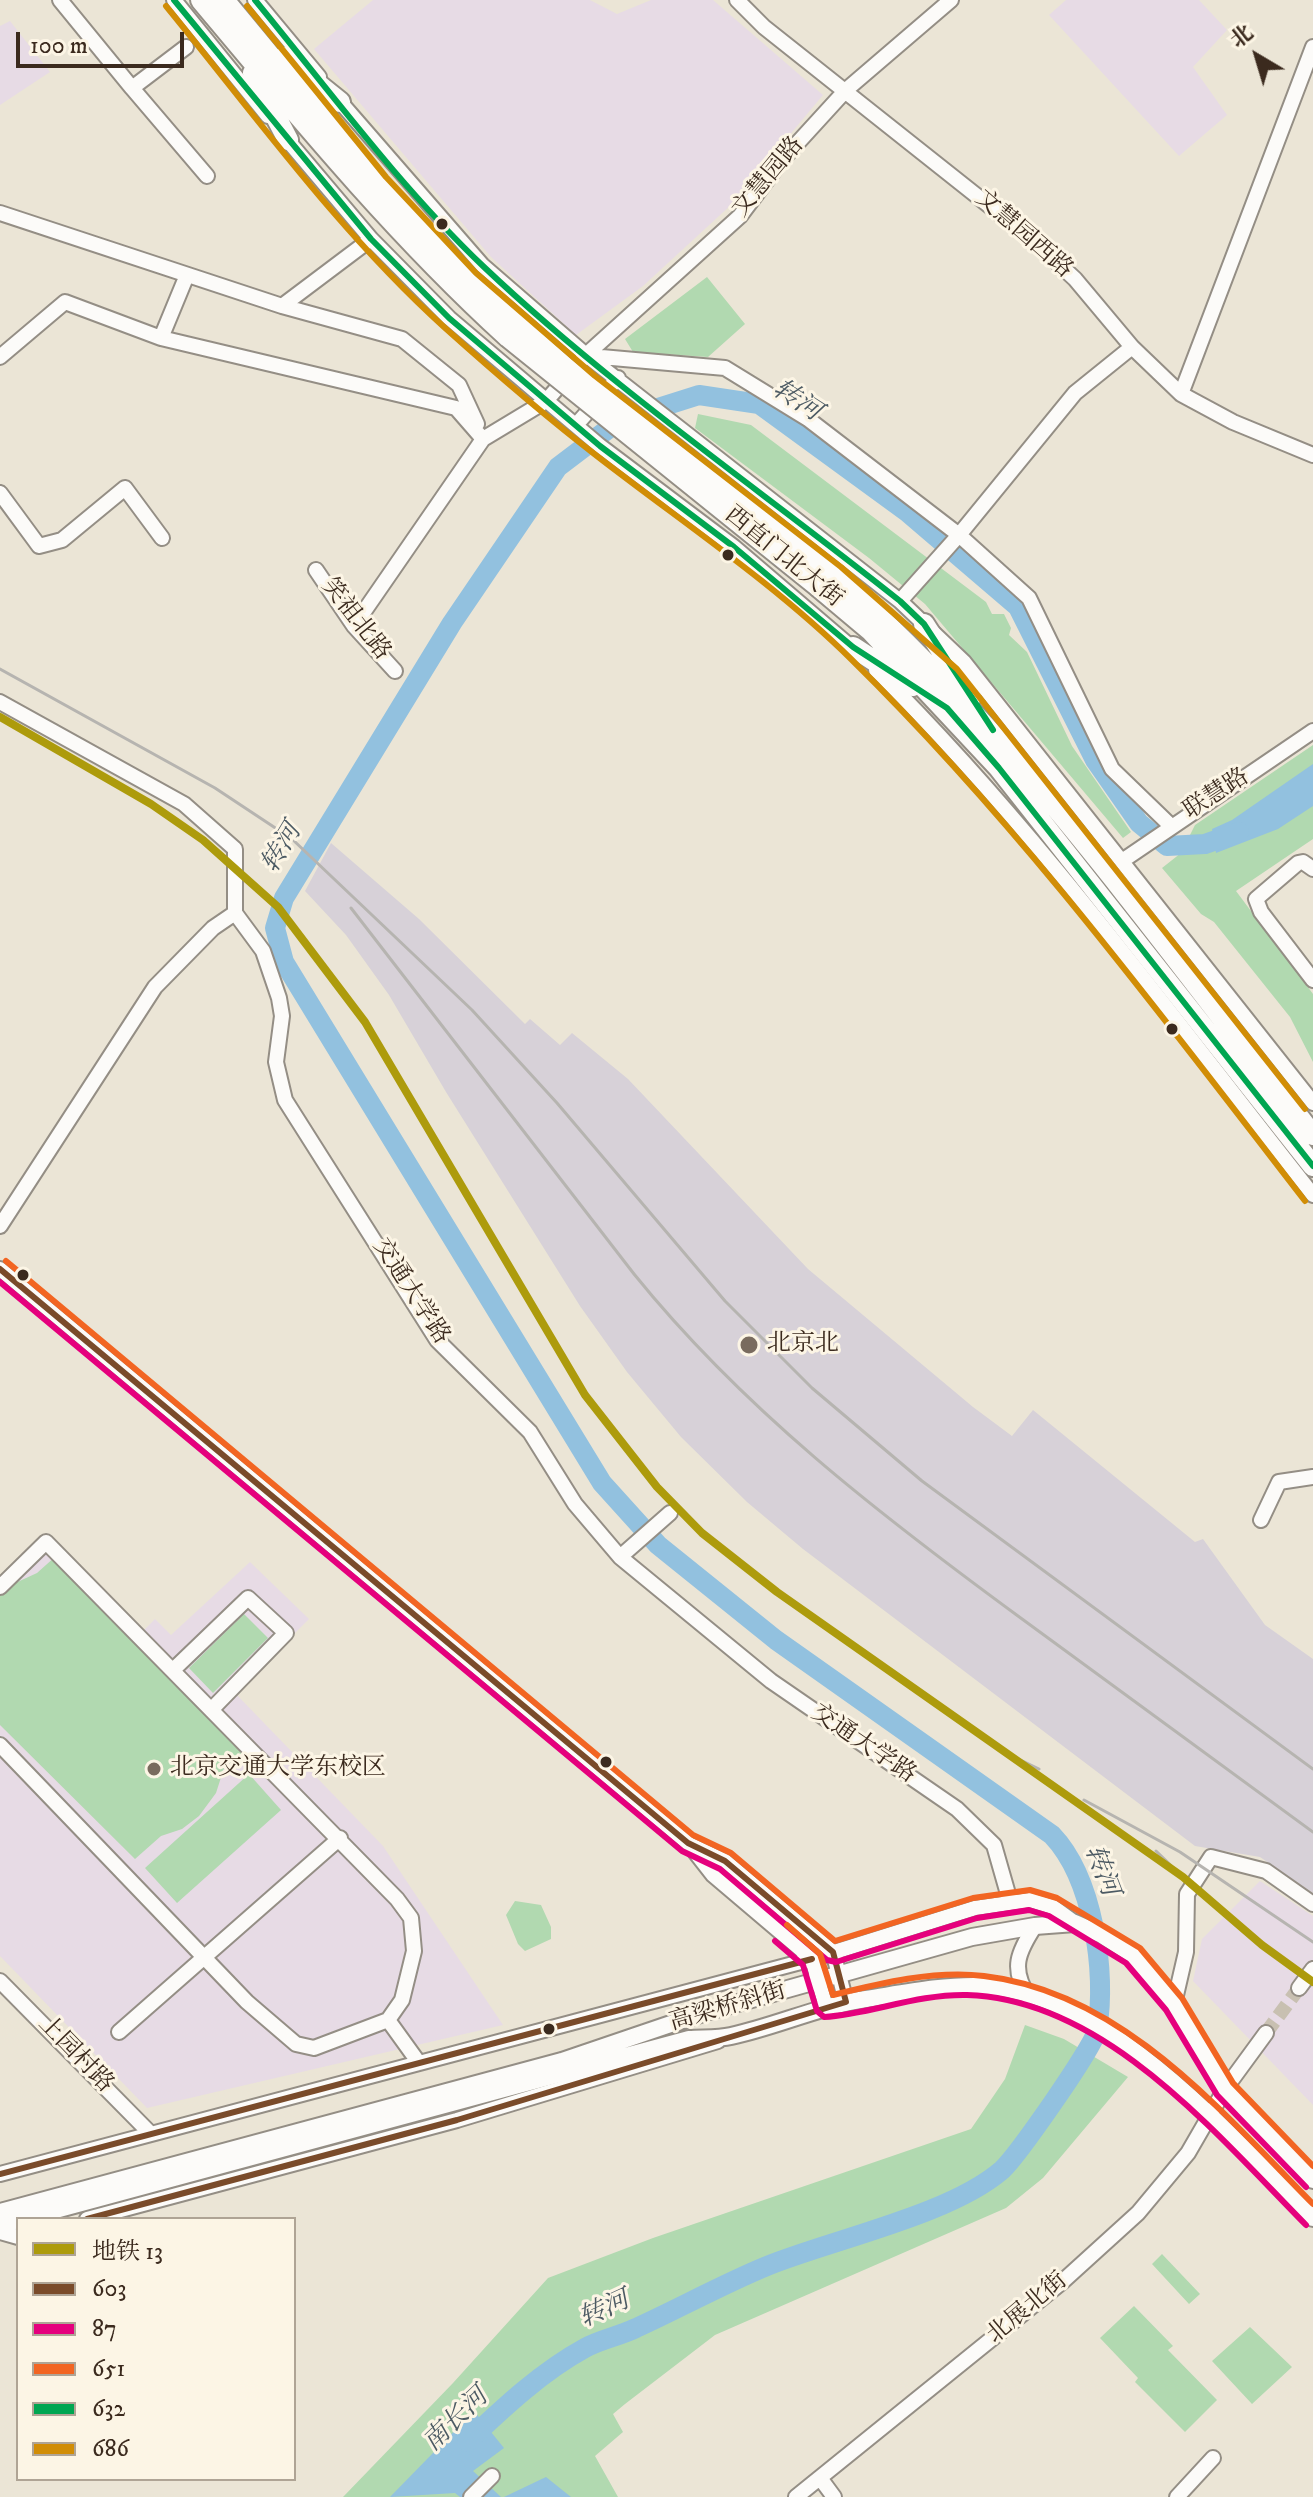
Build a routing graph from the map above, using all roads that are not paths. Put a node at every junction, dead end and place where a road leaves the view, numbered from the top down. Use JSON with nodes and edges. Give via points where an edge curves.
{"nodes":[{"id":1,"x":60,"y":0,"type":"edge"},
{"id":2,"x":174,"y":0,"type":"edge"},
{"id":3,"x":201,"y":0,"type":"edge"},
{"id":4,"x":224,"y":0,"type":"edge"},
{"id":5,"x":255,"y":0,"type":"edge"},
{"id":6,"x":737,"y":0,"type":"edge"},
{"id":7,"x":951,"y":0,"type":"edge"},
{"id":8,"x":242,"y":35,"type":"junction"},
{"id":9,"x":186,"y":47,"type":"dead end"},
{"id":10,"x":1313,"y":47,"type":"edge"},
{"id":11,"x":132,"y":88,"type":"junction"},
{"id":12,"x":846,"y":90,"type":"junction"},
{"id":13,"x":340,"y":102,"type":"junction"},
{"id":14,"x":288,"y":140,"type":"junction"},
{"id":15,"x":207,"y":176,"type":"dead end"},
{"id":16,"x":0,"y":213,"type":"edge"},
{"id":17,"x":371,"y":239,"type":"junction"},
{"id":18,"x":187,"y":275,"type":"junction"},
{"id":19,"x":282,"y":306,"type":"junction"},
{"id":20,"x":549,"y":325,"type":"junction"},
{"id":21,"x":161,"y":338,"type":"junction"},
{"id":22,"x":1132,"y":347,"type":"junction"},
{"id":23,"x":586,"y":355,"type":"junction"},
{"id":24,"x":0,"y":357,"type":"edge"},
{"id":25,"x":510,"y":370,"type":"junction"},
{"id":26,"x":622,"y":382,"type":"junction"},
{"id":27,"x":1181,"y":394,"type":"junction"},
{"id":28,"x":546,"y":401,"type":"junction"},
{"id":29,"x":574,"y":424,"type":"junction"},
{"id":30,"x":483,"y":439,"type":"junction"},
{"id":31,"x":1313,"y":455,"type":"edge"},
{"id":32,"x":0,"y":493,"type":"edge"},
{"id":33,"x":956,"y":532,"type":"junction"},
{"id":34,"x":162,"y":538,"type":"dead end"},
{"id":35,"x":316,"y":570,"type":"dead end"},
{"id":36,"x":827,"y":582,"type":"junction"},
{"id":37,"x":900,"y":601,"type":"junction"},
{"id":38,"x":924,"y":624,"type":"junction"},
{"id":39,"x":354,"y":626,"type":"junction"},
{"id":40,"x":853,"y":647,"type":"junction"},
{"id":41,"x":395,"y":671,"type":"dead end"},
{"id":42,"x":0,"y":702,"type":"edge"},
{"id":43,"x":947,"y":708,"type":"junction"},
{"id":44,"x":993,"y":731,"type":"junction"},
{"id":45,"x":1313,"y":731,"type":"edge"},
{"id":46,"x":1167,"y":828,"type":"junction"},
{"id":47,"x":1122,"y":861,"type":"junction"},
{"id":48,"x":1313,"y":869,"type":"edge"},
{"id":49,"x":235,"y":913,"type":"junction"},
{"id":50,"x":1313,"y":980,"type":"edge"},
{"id":51,"x":1313,"y":1103,"type":"edge"},
{"id":52,"x":1313,"y":1135,"type":"edge"},
{"id":53,"x":1313,"y":1166,"type":"edge"},
{"id":54,"x":1313,"y":1195,"type":"edge"},
{"id":55,"x":0,"y":1226,"type":"edge"},
{"id":56,"x":0,"y":1269,"type":"edge"},
{"id":57,"x":1313,"y":1477,"type":"edge"},
{"id":58,"x":666,"y":1516,"type":"dead end"},
{"id":59,"x":1261,"y":1520,"type":"dead end"},
{"id":60,"x":620,"y":1557,"type":"junction"},
{"id":61,"x":0,"y":1587,"type":"edge"},
{"id":62,"x":173,"y":1670,"type":"junction"},
{"id":63,"x":212,"y":1709,"type":"junction"},
{"id":64,"x":0,"y":1745,"type":"edge"},
{"id":65,"x":340,"y":1838,"type":"junction"},
{"id":66,"x":688,"y":1843,"type":"junction"},
{"id":67,"x":1010,"y":1901,"type":"junction"},
{"id":68,"x":1313,"y":1904,"type":"edge"},
{"id":69,"x":1075,"y":1923,"type":"junction"},
{"id":70,"x":1035,"y":1926,"type":"junction"},
{"id":71,"x":833,"y":1952,"type":"junction"},
{"id":72,"x":203,"y":1958,"type":"junction"},
{"id":73,"x":812,"y":1959,"type":"junction"},
{"id":74,"x":1313,"y":1969,"type":"edge"},
{"id":75,"x":840,"y":1976,"type":"junction"},
{"id":76,"x":0,"y":1981,"type":"edge"},
{"id":77,"x":819,"y":1982,"type":"junction"},
{"id":78,"x":1299,"y":1988,"type":"tunnel mouth"},
{"id":79,"x":1036,"y":1999,"type":"junction"},
{"id":80,"x":846,"y":2002,"type":"junction"},
{"id":81,"x":1174,"y":2004,"type":"junction"},
{"id":82,"x":826,"y":2007,"type":"junction"},
{"id":83,"x":388,"y":2020,"type":"junction"},
{"id":84,"x":119,"y":2032,"type":"dead end"},
{"id":85,"x":1266,"y":2033,"type":"tunnel mouth"},
{"id":86,"x":729,"y":2037,"type":"junction"},
{"id":87,"x":419,"y":2063,"type":"junction"},
{"id":88,"x":1225,"y":2089,"type":"junction"},
{"id":89,"x":1211,"y":2118,"type":"junction"},
{"id":90,"x":149,"y":2132,"type":"junction"},
{"id":91,"x":0,"y":2174,"type":"edge"},
{"id":92,"x":1313,"y":2180,"type":"edge"},
{"id":93,"x":0,"y":2212,"type":"edge"},
{"id":94,"x":31,"y":2217,"type":"edge"},
{"id":95,"x":94,"y":2217,"type":"edge"},
{"id":96,"x":1313,"y":2218,"type":"edge"},
{"id":97,"x":1213,"y":2458,"type":"dead end"},
{"id":98,"x":492,"y":2476,"type":"dead end"},
{"id":99,"x":820,"y":2478,"type":"junction"},
{"id":100,"x":471,"y":2497,"type":"edge"},
{"id":101,"x":796,"y":2497,"type":"edge"},
{"id":102,"x":834,"y":2497,"type":"edge"},
{"id":103,"x":1177,"y":2497,"type":"edge"}],
"edges":[{"from":1,"to":11,"type":"street"},
{"from":2,"to":14,"type":"street","name":"西直门北大街"},
{"from":3,"to":8,"type":"highway","name":"西直门北大街"},
{"from":4,"to":8,"type":"highway","name":"西直门北大街"},
{"from":5,"to":13,"type":"street","name":"西直门北大街"},
{"from":6,"to":12,"type":"street","name":"文慧园西路"},
{"from":7,"to":12,"type":"street","name":"文慧园路"},
{"from":8,"to":13,"type":"highway"},
{"from":8,"to":14,"type":"highway"},
{"from":8,"to":36,"type":"highway","name":"西直门北大街","bridge":true,"via":[[514,332],[566,368]]},
{"from":9,"to":11,"type":"street"},
{"from":10,"to":27,"type":"street"},
{"from":11,"to":15,"type":"street"},
{"from":12,"to":22,"type":"street","name":"文慧园西路","via":[[1035,242],[1075,279]]},
{"from":12,"to":23,"type":"street","name":"文慧园路","via":[[740,216]]},
{"from":13,"to":20,"type":"street","name":"西直门北大街","via":[[472,255]]},
{"from":14,"to":17,"type":"street","name":"西直门北大街"},
{"from":16,"to":18,"type":"street"},
{"from":17,"to":19,"type":"street"},
{"from":17,"to":25,"type":"street","name":"西直门北大街"},
{"from":18,"to":19,"type":"street"},
{"from":18,"to":21,"type":"street"},
{"from":19,"to":30,"type":"street","via":[[402,339],[459,385]]},
{"from":20,"to":23,"type":"street","name":"西直门北大街"},
{"from":20,"to":25,"type":"street"},
{"from":21,"to":24,"type":"street","via":[[65,302]]},
{"from":21,"to":30,"type":"street","via":[[456,408]]},
{"from":22,"to":27,"type":"street","name":"文慧园西路"},
{"from":22,"to":33,"type":"street","via":[[1075,393]]},
{"from":23,"to":26,"type":"street","name":"西直门北大街"},
{"from":23,"to":28,"type":"street","name":"文慧园路"},
{"from":23,"to":33,"type":"street","via":[[725,368],[808,419]]},
{"from":25,"to":28,"type":"street","name":"西直门北大街"},
{"from":26,"to":29,"type":"street"},
{"from":26,"to":37,"type":"street","name":"西直门北大街"},
{"from":27,"to":31,"type":"street","name":"文慧园西路"},
{"from":28,"to":29,"type":"street","name":"西直门北大街"},
{"from":28,"to":30,"type":"street","name":"文慧园路"},
{"from":29,"to":40,"type":"street","name":"西直门北大街"},
{"from":30,"to":39,"type":"street"},
{"from":32,"to":34,"type":"street","via":[[39,546],[62,540],[125,488]]},
{"from":33,"to":37,"type":"street"},
{"from":33,"to":46,"type":"street","via":[[1029,598],[1112,769]]},
{"from":35,"to":39,"type":"street","name":"笑祖北路"},
{"from":36,"to":43,"type":"highway","name":"西直门北大街"},
{"from":36,"to":44,"type":"highway","name":"西直门北大街","via":[[884,619]]},
{"from":37,"to":38,"type":"street","name":"西直门北大街"},
{"from":38,"to":44,"type":"highway"},
{"from":38,"to":47,"type":"street","name":"西直门北大街","via":[[964,662]]},
{"from":39,"to":41,"type":"street","name":"笑祖北路"},
{"from":40,"to":43,"type":"highway"},
{"from":40,"to":54,"type":"street","name":"西直门北大街","via":[[947,741],[1137,969]]},
{"from":42,"to":49,"type":"street","via":[[184,804],[235,849]]},
{"from":43,"to":53,"type":"highway","name":"西直门北大街"},
{"from":44,"to":52,"type":"highway","name":"西直门北大街"},
{"from":45,"to":46,"type":"street","name":"联慧路"},
{"from":46,"to":47,"type":"street","name":"联慧路"},
{"from":47,"to":51,"type":"street","name":"西直门北大街"},
{"from":48,"to":50,"type":"street","via":[[1298,863],[1258,894],[1256,902]]},
{"from":49,"to":55,"type":"street","via":[[155,987]]},
{"from":49,"to":60,"type":"street","name":"交通大学路","via":[[263,951],[279,998],[276,1062],[285,1100],[437,1340],[530,1432],[575,1504]]},
{"from":56,"to":66,"type":"street"},
{"from":57,"to":59,"type":"street","via":[[1279,1482]]},
{"from":58,"to":60,"type":"street"},
{"from":60,"to":67,"type":"street","name":"交通大学路","via":[[771,1681],[967,1818],[994,1845]]},
{"from":61,"to":62,"type":"street","via":[[46,1542]]},
{"from":62,"to":63,"type":"street"},
{"from":62,"to":63,"type":"street","via":[[248,1598],[286,1633]]},
{"from":63,"to":65,"type":"street"},
{"from":64,"to":72,"type":"street"},
{"from":65,"to":72,"type":"street"},
{"from":65,"to":83,"type":"street","via":[[411,1918],[414,1951],[409,1977]]},
{"from":66,"to":71,"type":"street","via":[[725,1861]]},
{"from":66,"to":73,"type":"street","via":[[713,1875]]},
{"from":67,"to":69,"type":"street","name":"高梁桥斜街","via":[[1053,1907]]},
{"from":67,"to":71,"type":"street","name":"高梁桥斜街"},
{"from":68,"to":81,"type":"street","via":[[1266,1871],[1211,1857],[1187,1894],[1186,1952]]},
{"from":69,"to":70,"type":"main road","name":"高梁桥斜街"},
{"from":69,"to":81,"type":"main road","via":[[1133,1955]]},
{"from":70,"to":75,"type":"main road","name":"高梁桥斜街","via":[[972,1937]]},
{"from":70,"to":79,"type":"street","via":[[1016,1967]]},
{"from":71,"to":73,"type":"street","name":"高梁桥斜街"},
{"from":71,"to":75,"type":"street"},
{"from":72,"to":83,"type":"street","via":[[296,2044],[314,2048]]},
{"from":72,"to":84,"type":"street"},
{"from":73,"to":77,"type":"street"},
{"from":73,"to":87,"type":"street","name":"高梁桥斜街"},
{"from":74,"to":78,"type":"street"},
{"from":75,"to":77,"type":"main road","name":"高梁桥斜街"},
{"from":75,"to":80,"type":"street"},
{"from":76,"to":90,"type":"street","name":"上园村路"},
{"from":77,"to":82,"type":"street"},
{"from":77,"to":93,"type":"main road","name":"高梁桥斜街","via":[[706,2012],[562,2061]]},
{"from":79,"to":80,"type":"main road","name":"高梁桥斜街","via":[[983,1986]]},
{"from":79,"to":89,"type":"main road","name":"高梁桥斜街","via":[[1144,2057]]},
{"from":80,"to":82,"type":"main road","name":"高梁桥斜街"},
{"from":81,"to":88,"type":"main road"},
{"from":82,"to":86,"type":"main road","name":"高梁桥斜街"},
{"from":83,"to":87,"type":"street"},
{"from":85,"to":88,"type":"street","name":"北展北街"},
{"from":86,"to":94,"type":"main road","name":"高梁桥斜街","via":[[689,2039]]},
{"from":86,"to":95,"type":"street","name":"高梁桥斜街","via":[[457,2120]]},
{"from":87,"to":90,"type":"street","name":"高梁桥斜街"},
{"from":88,"to":89,"type":"street","name":"北展北街"},
{"from":88,"to":92,"type":"main road"},
{"from":89,"to":96,"type":"main road"},
{"from":89,"to":99,"type":"street","name":"北展北街","via":[[1138,2213],[1062,2282]]},
{"from":90,"to":91,"type":"street","name":"高梁桥斜街"},
{"from":97,"to":103,"type":"street"},
{"from":98,"to":100,"type":"street"},
{"from":99,"to":101,"type":"street","name":"北展北街"},
{"from":99,"to":102,"type":"street"}]}
